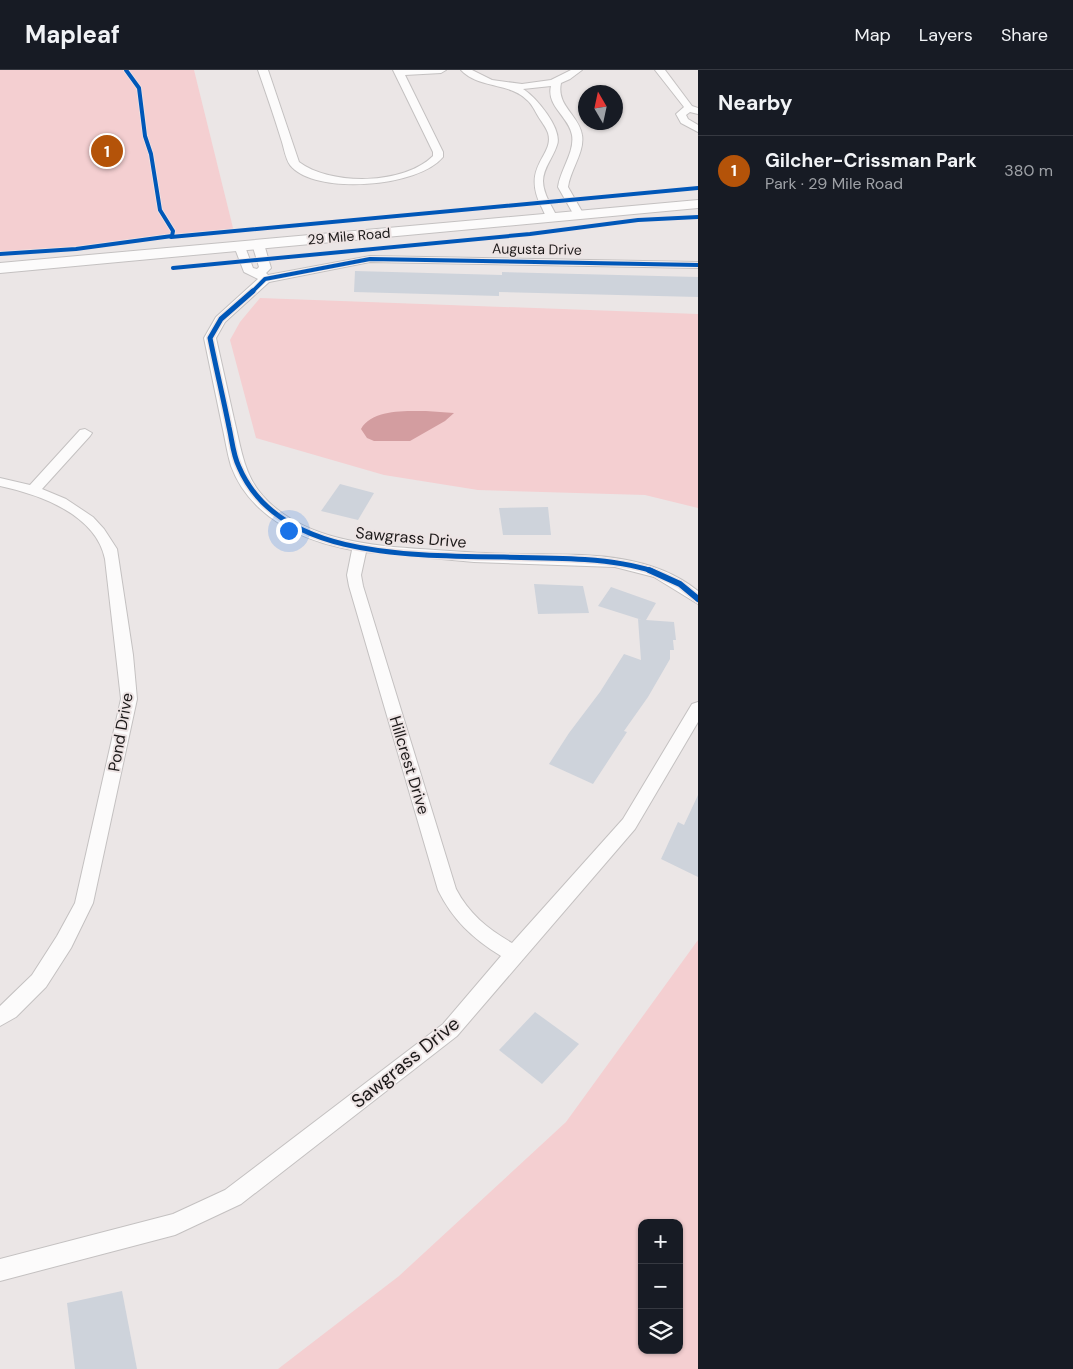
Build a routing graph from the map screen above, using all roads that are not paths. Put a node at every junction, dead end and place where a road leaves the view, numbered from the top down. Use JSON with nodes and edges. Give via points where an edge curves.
{"nodes":[{"id":1,"x":263,"y":70,"type":"edge"},
{"id":2,"x":441,"y":70,"type":"edge"},
{"id":3,"x":466,"y":70,"type":"edge"},
{"id":4,"x":577,"y":70,"type":"edge"},
{"id":5,"x":660,"y":70,"type":"edge"},
{"id":6,"x":398,"y":72,"type":"edge"},
{"id":7,"x":557,"y":82,"type":"junction"},
{"id":8,"x":512,"y":86,"type":"junction"},
{"id":9,"x":694,"y":110,"type":"edge"},
{"id":10,"x":698,"y":129,"type":"edge"},
{"id":11,"x":698,"y":204,"type":"edge"},
{"id":12,"x":579,"y":215,"type":"junction"},
{"id":13,"x":552,"y":217,"type":"junction"},
{"id":14,"x":258,"y":244,"type":"junction"},
{"id":15,"x":240,"y":246,"type":"junction"},
{"id":16,"x":698,"y":265,"type":"edge"},
{"id":17,"x":0,"y":268,"type":"edge"},
{"id":18,"x":262,"y":276,"type":"junction"},
{"id":19,"x":85,"y":433,"type":"dead end"},
{"id":20,"x":0,"y":482,"type":"edge"},
{"id":21,"x":33,"y":490,"type":"junction"},
{"id":22,"x":359,"y":548,"type":"junction"},
{"id":23,"x":698,"y":599,"type":"edge"},
{"id":24,"x":698,"y":708,"type":"edge"},
{"id":25,"x":514,"y":954,"type":"junction"},
{"id":26,"x":0,"y":1017,"type":"edge"},
{"id":27,"x":0,"y":1270,"type":"edge"}],
"edges":[{"from":1,"to":6,"type":"street","via":[[294,163],[311,176],[332,180],[404,177],[435,163],[438,152]]},
{"from":2,"to":6,"type":"street"},
{"from":3,"to":8,"type":"street","via":[[483,80]]},
{"from":4,"to":7,"type":"street"},
{"from":5,"to":9,"type":"street"},
{"from":7,"to":8,"type":"street"},
{"from":7,"to":12,"type":"street","via":[[553,93],[577,135],[576,149],[565,172],[563,187]]},
{"from":8,"to":13,"type":"street","via":[[531,98],[553,133],[553,144],[538,182]]},
{"from":9,"to":10,"type":"street","via":[[681,114],[684,121]]},
{"from":11,"to":12,"type":"street","name":"29 Mile Road"},
{"from":12,"to":13,"type":"street","name":"29 Mile Road"},
{"from":13,"to":14,"type":"street","name":"29 Mile Road"},
{"from":14,"to":15,"type":"street","name":"29 Mile Road"},
{"from":14,"to":18,"type":"street","via":[[265,268]]},
{"from":15,"to":17,"type":"street","name":"29 Mile Road"},
{"from":15,"to":18,"type":"street","via":[[248,270]]},
{"from":16,"to":18,"type":"street","name":"Augusta Drive","via":[[370,258]]},
{"from":18,"to":22,"type":"street","name":"Sawgrass Drive","via":[[247,298],[214,325],[210,338],[238,466],[246,485],[264,507],[286,524]]},
{"from":19,"to":21,"type":"street"},
{"from":20,"to":21,"type":"street","name":"Pond Drive"},
{"from":21,"to":26,"type":"street","name":"Pond Drive","via":[[78,513],[96,529],[109,547],[128,675],[128,699],[84,902],[39,981]]},
{"from":22,"to":23,"type":"street","name":"Sawgrass Drive","via":[[495,559],[616,561],[654,571],[684,585]]},
{"from":22,"to":25,"type":"street","name":"Hillcrest Drive","via":[[354,575],[356,586],[447,890],[474,930]]},
{"from":24,"to":25,"type":"street","name":"Sawgrass Drive","via":[[629,824]]},
{"from":25,"to":27,"type":"street","name":"Sawgrass Drive","via":[[450,1030],[233,1197],[175,1224]]}]}
